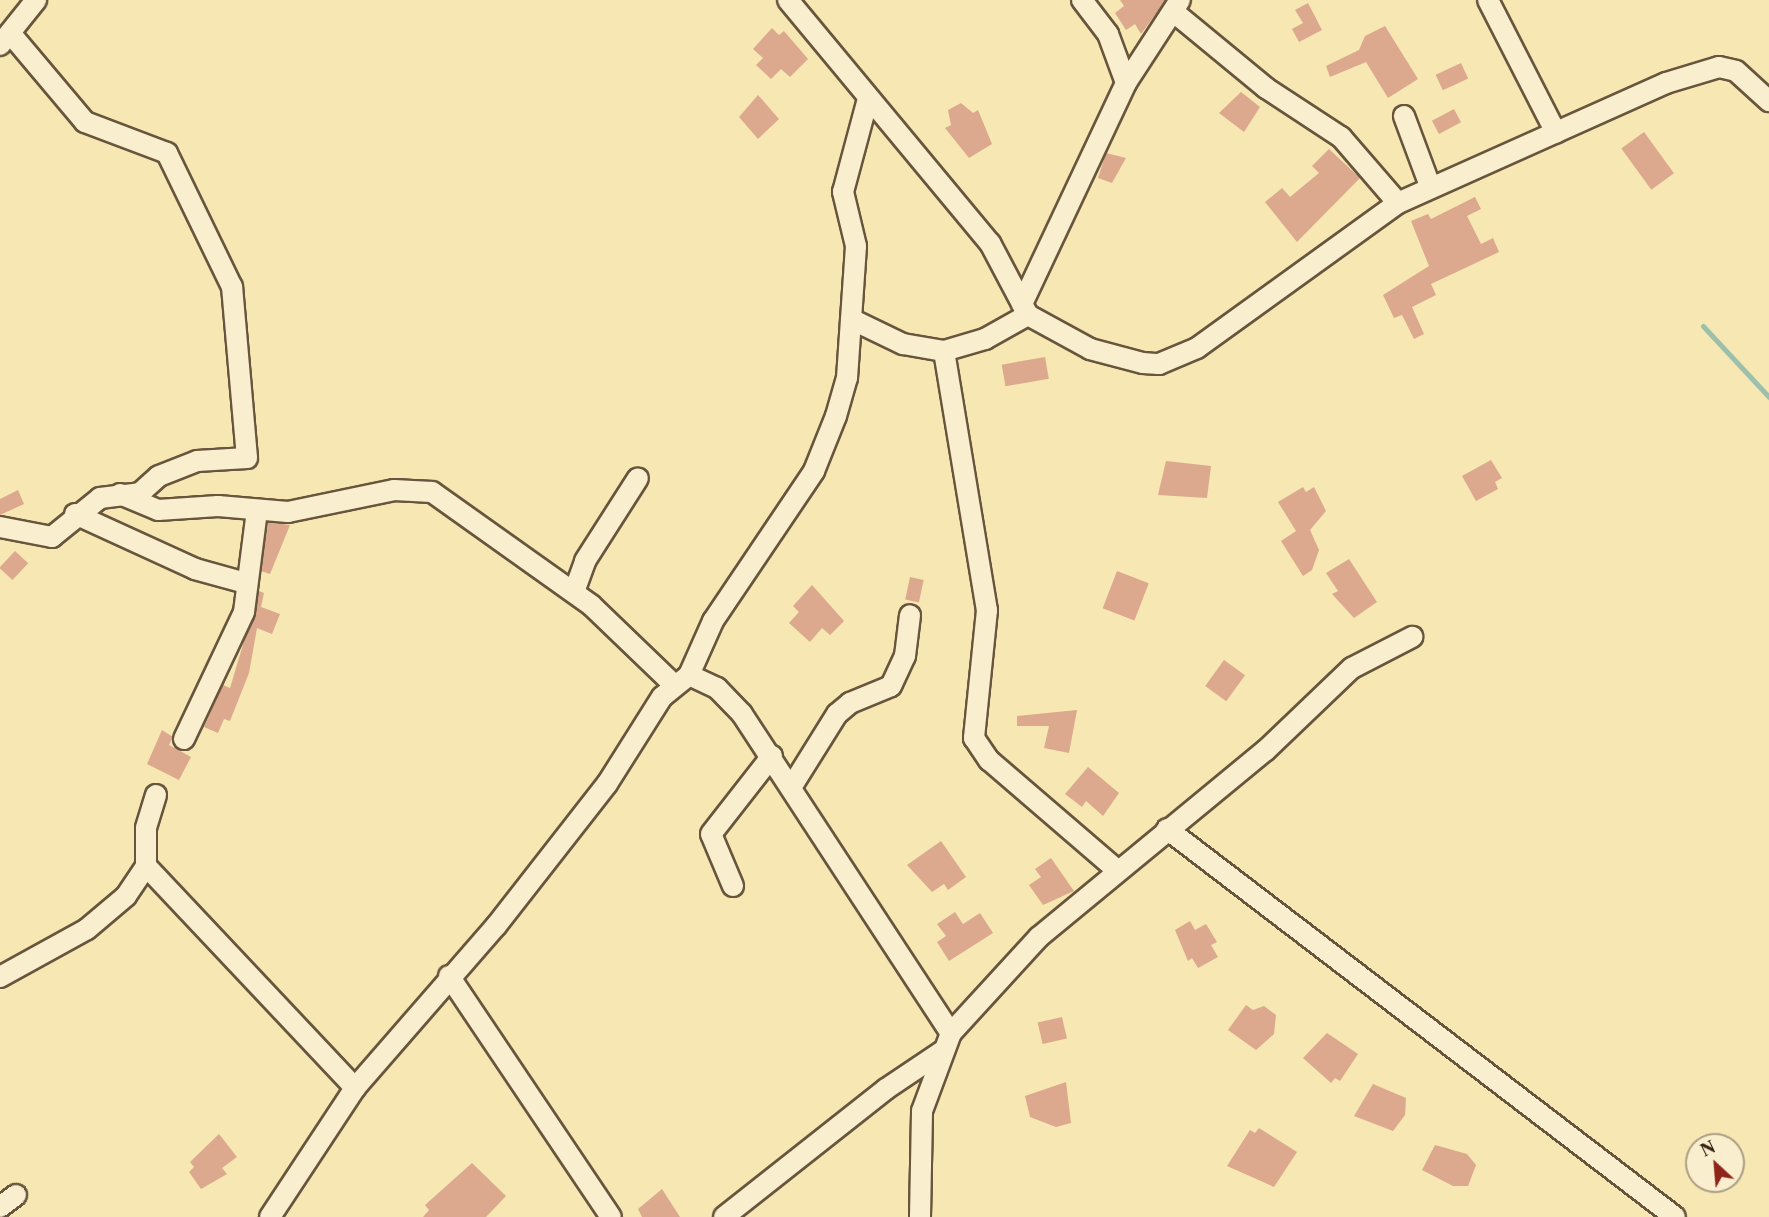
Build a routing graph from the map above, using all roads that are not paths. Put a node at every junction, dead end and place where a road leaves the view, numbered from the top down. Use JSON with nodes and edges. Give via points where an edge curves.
{"nodes":[{"id":1,"x":36,"y":0,"type":"edge"},
{"id":2,"x":788,"y":0,"type":"edge"},
{"id":3,"x":1082,"y":0,"type":"edge"},
{"id":4,"x":1488,"y":0,"type":"edge"},
{"id":5,"x":1177,"y":7,"type":"edge"},
{"id":6,"x":5,"y":39,"type":"edge"},
{"id":7,"x":1126,"y":83,"type":"junction"},
{"id":8,"x":868,"y":99,"type":"junction"},
{"id":9,"x":1769,"y":101,"type":"edge"},
{"id":10,"x":1404,"y":116,"type":"dead end"},
{"id":11,"x":1556,"y":133,"type":"junction"},
{"id":12,"x":1431,"y":186,"type":"junction"},
{"id":13,"x":1398,"y":203,"type":"junction"},
{"id":14,"x":1025,"y":310,"type":"junction"},
{"id":15,"x":851,"y":319,"type":"junction"},
{"id":16,"x":944,"y":351,"type":"junction"},
{"id":17,"x":638,"y":478,"type":"dead end"},
{"id":18,"x":119,"y":494,"type":"junction"},
{"id":19,"x":257,"y":510,"type":"junction"},
{"id":20,"x":75,"y":514,"type":"junction"},
{"id":21,"x":0,"y":527,"type":"edge"},
{"id":22,"x":246,"y":583,"type":"junction"},
{"id":23,"x":574,"y":592,"type":"junction"},
{"id":24,"x":910,"y":615,"type":"dead end"},
{"id":25,"x":1412,"y":637,"type":"dead end"},
{"id":26,"x":681,"y":679,"type":"junction"},
{"id":27,"x":184,"y":738,"type":"dead end"},
{"id":28,"x":772,"y":756,"type":"junction"},
{"id":29,"x":792,"y":786,"type":"junction"},
{"id":30,"x":156,"y":795,"type":"dead end"},
{"id":31,"x":1167,"y":829,"type":"junction"},
{"id":32,"x":146,"y":866,"type":"junction"},
{"id":33,"x":1118,"y":871,"type":"junction"},
{"id":34,"x":733,"y":886,"type":"dead end"},
{"id":35,"x":449,"y":976,"type":"junction"},
{"id":36,"x":0,"y":977,"type":"edge"},
{"id":37,"x":947,"y":1042,"type":"junction"},
{"id":38,"x":355,"y":1088,"type":"junction"},
{"id":39,"x":16,"y":1195,"type":"dead end"},
{"id":40,"x":0,"y":1207,"type":"edge"},
{"id":41,"x":270,"y":1217,"type":"edge"},
{"id":42,"x":611,"y":1217,"type":"edge"},
{"id":43,"x":724,"y":1217,"type":"edge"},
{"id":44,"x":920,"y":1217,"type":"edge"},
{"id":45,"x":1675,"y":1217,"type":"edge"}],
"edges":[{"from":1,"to":6,"type":"street"},
{"from":2,"to":8,"type":"street"},
{"from":3,"to":7,"type":"street","via":[[1108,34]]},
{"from":4,"to":11,"type":"street"},
{"from":5,"to":7,"type":"street"},
{"from":5,"to":13,"type":"street","via":[[1266,88],[1341,137]]},
{"from":6,"to":18,"type":"street","via":[[85,122],[167,153],[232,287],[247,458],[198,461],[159,476],[140,493]]},
{"from":7,"to":14,"type":"street"},
{"from":8,"to":14,"type":"street","via":[[990,243]]},
{"from":8,"to":15,"type":"street","via":[[843,192],[856,246]]},
{"from":9,"to":11,"type":"street","via":[[1736,71],[1719,67],[1698,70]]},
{"from":10,"to":12,"type":"street"},
{"from":11,"to":12,"type":"street"},
{"from":12,"to":13,"type":"street"},
{"from":13,"to":14,"type":"street","via":[[1174,360],[1159,364],[1115,356],[1054,332]]},
{"from":14,"to":16,"type":"street","via":[[985,339]]},
{"from":15,"to":16,"type":"street","via":[[903,344]]},
{"from":15,"to":26,"type":"street","via":[[847,378],[826,446]]},
{"from":16,"to":33,"type":"street","via":[[987,610],[974,738],[989,760]]},
{"from":17,"to":23,"type":"street","via":[[585,561]]},
{"from":18,"to":19,"type":"street","via":[[158,510],[218,506]]},
{"from":18,"to":20,"type":"street"},
{"from":19,"to":22,"type":"street"},
{"from":19,"to":23,"type":"street","via":[[302,510],[421,489],[458,508]]},
{"from":20,"to":21,"type":"street","via":[[64,530],[48,538]]},
{"from":20,"to":22,"type":"street","via":[[195,569]]},
{"from":22,"to":27,"type":"street","via":[[241,618]]},
{"from":23,"to":26,"type":"street"},
{"from":24,"to":29,"type":"street","via":[[905,656],[894,682],[837,714]]},
{"from":25,"to":31,"type":"street","via":[[1352,668],[1265,751]]},
{"from":26,"to":28,"type":"street","via":[[726,696]]},
{"from":26,"to":35,"type":"street","via":[[607,784],[496,926]]},
{"from":28,"to":29,"type":"street"},
{"from":28,"to":34,"type":"street","via":[[711,834]]},
{"from":29,"to":37,"type":"street"},
{"from":30,"to":32,"type":"street","via":[[146,828]]},
{"from":31,"to":33,"type":"street"},
{"from":31,"to":45,"type":"street"},
{"from":32,"to":36,"type":"street","via":[[126,896],[87,929]]},
{"from":32,"to":38,"type":"street"},
{"from":33,"to":37,"type":"street","via":[[1040,937]]},
{"from":35,"to":38,"type":"street"},
{"from":35,"to":42,"type":"street"},
{"from":37,"to":43,"type":"street"},
{"from":37,"to":44,"type":"street","via":[[922,1111]]},
{"from":38,"to":41,"type":"street"},
{"from":39,"to":40,"type":"street"}]}
